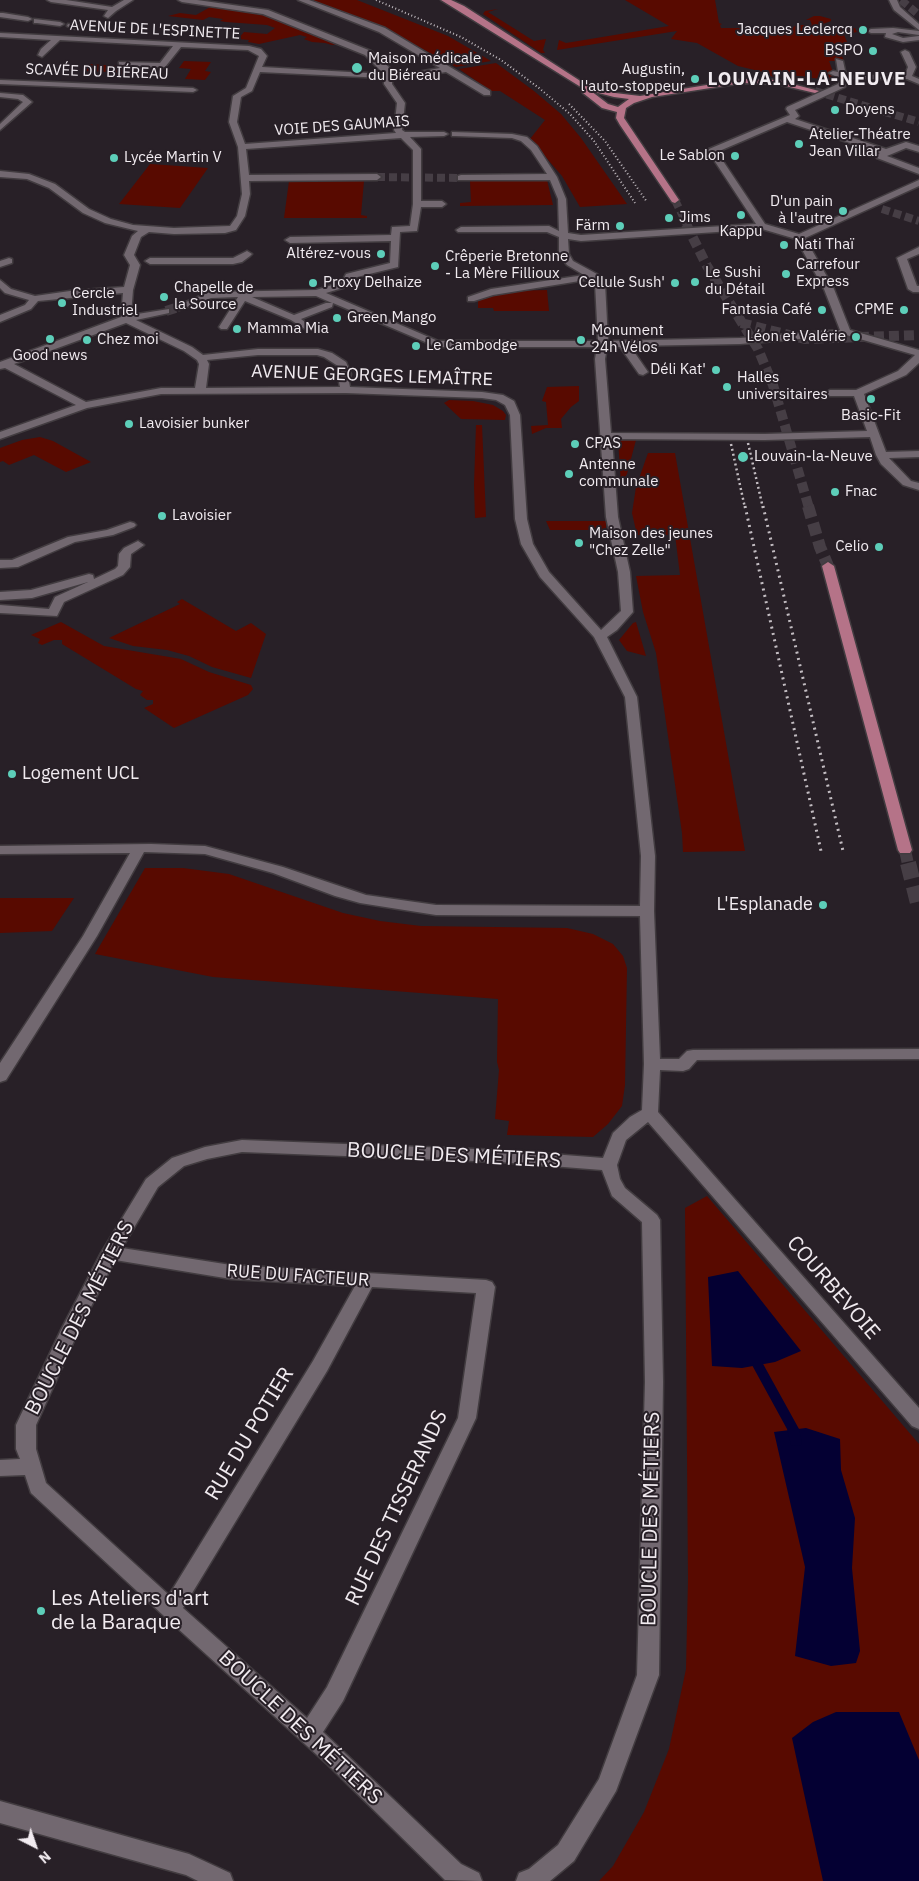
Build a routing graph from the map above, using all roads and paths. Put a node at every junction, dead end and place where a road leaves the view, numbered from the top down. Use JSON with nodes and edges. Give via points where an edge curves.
{"nodes":[{"id":1,"x":51,"y":0,"type":"edge"},
{"id":2,"x":130,"y":0,"type":"edge"},
{"id":3,"x":182,"y":0,"type":"edge"},
{"id":4,"x":302,"y":0,"type":"edge"},
{"id":5,"x":445,"y":0,"type":"edge"},
{"id":6,"x":893,"y":0,"type":"edge"},
{"id":7,"x":113,"y":9,"type":"junction"},
{"id":8,"x":3,"y":15,"type":"dead end"},
{"id":9,"x":905,"y":15,"type":"junction"},
{"id":10,"x":916,"y":15,"type":"dead end"},
{"id":11,"x":104,"y":18,"type":"dead end"},
{"id":12,"x":28,"y":19,"type":"dead end"},
{"id":13,"x":37,"y":21,"type":"dead end"},
{"id":14,"x":60,"y":24,"type":"dead end"},
{"id":15,"x":70,"y":26,"type":"dead end"},
{"id":16,"x":80,"y":28,"type":"dead end"},
{"id":17,"x":871,"y":30,"type":"dead end"},
{"id":18,"x":894,"y":30,"type":"junction"},
{"id":19,"x":918,"y":32,"type":"edge"},
{"id":20,"x":0,"y":36,"type":"edge"},
{"id":21,"x":57,"y":39,"type":"junction"},
{"id":22,"x":900,"y":40,"type":"junction"},
{"id":23,"x":178,"y":45,"type":"junction"},
{"id":24,"x":42,"y":55,"type":"dead end"},
{"id":25,"x":839,"y":61,"type":"dead end"},
{"id":26,"x":125,"y":64,"type":"dead end"},
{"id":27,"x":257,"y":69,"type":"junction"},
{"id":28,"x":449,"y":69,"type":"junction"},
{"id":29,"x":833,"y":72,"type":"dead end"},
{"id":30,"x":387,"y":76,"type":"junction"},
{"id":31,"x":843,"y":77,"type":"junction"},
{"id":32,"x":908,"y":77,"type":"junction"},
{"id":33,"x":0,"y":82,"type":"edge"},
{"id":34,"x":919,"y":82,"type":"edge"},
{"id":35,"x":582,"y":86,"type":"junction"},
{"id":36,"x":193,"y":90,"type":"dead end"},
{"id":37,"x":815,"y":92,"type":"tunnel mouth"},
{"id":38,"x":487,"y":93,"type":"dead end"},
{"id":39,"x":0,"y":95,"type":"edge"},
{"id":40,"x":639,"y":98,"type":"junction"},
{"id":41,"x":621,"y":111,"type":"junction"},
{"id":42,"x":789,"y":120,"type":"junction"},
{"id":43,"x":0,"y":128,"type":"edge"},
{"id":44,"x":444,"y":134,"type":"dead end"},
{"id":45,"x":455,"y":134,"type":"dead end"},
{"id":46,"x":402,"y":135,"type":"junction"},
{"id":47,"x":242,"y":147,"type":"junction"},
{"id":48,"x":730,"y":147,"type":"dead end"},
{"id":49,"x":919,"y":149,"type":"edge"},
{"id":50,"x":886,"y":152,"type":"junction"},
{"id":51,"x":721,"y":153,"type":"junction"},
{"id":52,"x":919,"y":170,"type":"edge"},
{"id":53,"x":0,"y":174,"type":"edge"},
{"id":54,"x":377,"y":177,"type":"tunnel mouth"},
{"id":55,"x":553,"y":177,"type":"junction"},
{"id":56,"x":246,"y":178,"type":"junction"},
{"id":57,"x":461,"y":178,"type":"tunnel mouth"},
{"id":58,"x":919,"y":183,"type":"edge"},
{"id":59,"x":675,"y":200,"type":"tunnel mouth"},
{"id":60,"x":417,"y":204,"type":"junction"},
{"id":61,"x":442,"y":204,"type":"dead end"},
{"id":62,"x":871,"y":205,"type":"junction"},
{"id":63,"x":882,"y":209,"type":"tunnel mouth"},
{"id":64,"x":852,"y":214,"type":"junction"},
{"id":65,"x":866,"y":218,"type":"tunnel mouth"},
{"id":66,"x":762,"y":226,"type":"junction"},
{"id":67,"x":146,"y":230,"type":"junction"},
{"id":68,"x":461,"y":230,"type":"dead end"},
{"id":69,"x":561,"y":234,"type":"junction"},
{"id":70,"x":800,"y":237,"type":"junction"},
{"id":71,"x":396,"y":238,"type":"junction"},
{"id":72,"x":290,"y":240,"type":"dead end"},
{"id":73,"x":919,"y":250,"type":"edge"},
{"id":74,"x":247,"y":254,"type":"dead end"},
{"id":75,"x":150,"y":261,"type":"dead end"},
{"id":76,"x":372,"y":270,"type":"junction"},
{"id":77,"x":385,"y":274,"type":"dead end"},
{"id":78,"x":597,"y":280,"type":"junction"},
{"id":79,"x":0,"y":282,"type":"edge"},
{"id":80,"x":829,"y":289,"type":"junction"},
{"id":81,"x":840,"y":289,"type":"dead end"},
{"id":82,"x":919,"y":289,"type":"edge"},
{"id":83,"x":128,"y":290,"type":"junction"},
{"id":84,"x":317,"y":293,"type":"junction"},
{"id":85,"x":243,"y":295,"type":"junction"},
{"id":86,"x":35,"y":299,"type":"junction"},
{"id":87,"x":471,"y":299,"type":"dead end"},
{"id":88,"x":332,"y":302,"type":"junction"},
{"id":89,"x":352,"y":302,"type":"dead end"},
{"id":90,"x":179,"y":307,"type":"tunnel mouth"},
{"id":91,"x":166,"y":311,"type":"tunnel mouth"},
{"id":92,"x":294,"y":318,"type":"junction"},
{"id":93,"x":0,"y":319,"type":"edge"},
{"id":94,"x":126,"y":319,"type":"junction"},
{"id":95,"x":305,"y":326,"type":"dead end"},
{"id":96,"x":224,"y":327,"type":"dead end"},
{"id":97,"x":846,"y":332,"type":"junction"},
{"id":98,"x":623,"y":343,"type":"junction"},
{"id":99,"x":602,"y":344,"type":"junction"},
{"id":100,"x":919,"y":355,"type":"edge"},
{"id":101,"x":201,"y":358,"type":"junction"},
{"id":102,"x":2,"y":365,"type":"edge"},
{"id":103,"x":644,"y":372,"type":"dead end"},
{"id":104,"x":200,"y":390,"type":"junction"},
{"id":105,"x":346,"y":390,"type":"junction"},
{"id":106,"x":830,"y":393,"type":"dead end"},
{"id":107,"x":858,"y":393,"type":"junction"},
{"id":108,"x":85,"y":405,"type":"junction"},
{"id":109,"x":0,"y":436,"type":"edge"},
{"id":110,"x":607,"y":436,"type":"junction"},
{"id":111,"x":874,"y":439,"type":"junction"},
{"id":112,"x":864,"y":443,"type":"dead end"},
{"id":113,"x":919,"y":454,"type":"edge"},
{"id":114,"x":881,"y":455,"type":"junction"},
{"id":115,"x":919,"y":487,"type":"edge"},
{"id":116,"x":130,"y":525,"type":"dead end"},
{"id":117,"x":138,"y":545,"type":"dead end"},
{"id":118,"x":0,"y":564,"type":"edge"},
{"id":119,"x":828,"y":566,"type":"tunnel mouth"},
{"id":120,"x":124,"y":567,"type":"junction"},
{"id":121,"x":0,"y":596,"type":"edge"},
{"id":122,"x":0,"y":608,"type":"edge"},
{"id":123,"x":18,"y":608,"type":"junction"},
{"id":124,"x":10,"y":619,"type":"dead end"},
{"id":125,"x":600,"y":636,"type":"junction"},
{"id":126,"x":140,"y":848,"type":"junction"},
{"id":127,"x":0,"y":850,"type":"edge"},
{"id":128,"x":905,"y":850,"type":"tunnel mouth"},
{"id":129,"x":647,"y":910,"type":"junction"},
{"id":130,"x":919,"y":1054,"type":"edge"},
{"id":131,"x":652,"y":1064,"type":"junction"},
{"id":132,"x":0,"y":1076,"type":"edge"},
{"id":133,"x":650,"y":1113,"type":"junction"},
{"id":134,"x":610,"y":1165,"type":"junction"},
{"id":135,"x":110,"y":1253,"type":"junction"},
{"id":136,"x":367,"y":1280,"type":"junction"},
{"id":137,"x":486,"y":1287,"type":"joint"},
{"id":138,"x":919,"y":1421,"type":"edge"},
{"id":139,"x":30,"y":1467,"type":"junction"},
{"id":140,"x":0,"y":1468,"type":"edge"},
{"id":141,"x":171,"y":1610,"type":"junction"},
{"id":142,"x":309,"y":1734,"type":"junction"},
{"id":143,"x":0,"y":1812,"type":"edge"},
{"id":144,"x":532,"y":1880,"type":"edge"},
{"id":145,"x":222,"y":1881,"type":"edge"},
{"id":146,"x":471,"y":1881,"type":"edge"}],
"edges":[{"from":1,"to":7,"type":"street"},
{"from":2,"to":7,"type":"street"},
{"from":3,"to":30,"type":"street","via":[[265,12],[368,53],[388,71]]},
{"from":4,"to":28,"type":"street","via":[[382,30]]},
{"from":5,"to":35,"type":"main road"},
{"from":6,"to":9,"type":"street"},
{"from":7,"to":11,"type":"street"},
{"from":8,"to":12,"type":"street"},
{"from":9,"to":10,"type":"street"},
{"from":9,"to":19,"type":"street"},
{"from":13,"to":14,"type":"street"},
{"from":15,"to":16,"type":"street"},
{"from":17,"to":18,"type":"street"},
{"from":18,"to":19,"type":"street"},
{"from":18,"to":22,"type":"street","via":[[888,35]]},
{"from":19,"to":22,"type":"street"},
{"from":20,"to":21,"type":"street","name":"AVENUE DE L'ESPINETTE"},
{"from":21,"to":23,"type":"street","name":"AVENUE DE L'ESPINETTE"},
{"from":21,"to":24,"type":"street"},
{"from":22,"to":32,"type":"street","via":[[912,67]]},
{"from":23,"to":26,"type":"street","via":[[162,64]]},
{"from":23,"to":27,"type":"street","name":"AVENUE DE L'ESPINETTE","via":[[249,48],[263,56]]},
{"from":25,"to":31,"type":"street"},
{"from":27,"to":30,"type":"street"},
{"from":27,"to":47,"type":"street","via":[[249,89],[237,96],[233,122]]},
{"from":28,"to":30,"type":"street","via":[[402,77]]},
{"from":28,"to":38,"type":"street"},
{"from":29,"to":31,"type":"street"},
{"from":30,"to":46,"type":"street","via":[[401,104],[398,130]]},
{"from":31,"to":32,"type":"street"},
{"from":31,"to":42,"type":"street","via":[[842,85],[790,109],[795,116]]},
{"from":32,"to":34,"type":"street"},
{"from":33,"to":36,"type":"street","name":"SCAVÉE DU BIÉREAU"},
{"from":35,"to":40,"type":"main road"},
{"from":35,"to":41,"type":"main road","via":[[605,106]]},
{"from":37,"to":40,"type":"main road","via":[[777,82],[743,80]]},
{"from":39,"to":43,"type":"street","via":[[20,97],[28,102]]},
{"from":40,"to":41,"type":"main road","via":[[622,107]]},
{"from":41,"to":59,"type":"main road","via":[[624,125]]},
{"from":42,"to":50,"type":"street"},
{"from":42,"to":51,"type":"street"},
{"from":44,"to":46,"type":"street","name":"VOIE DES GAUMAIS"},
{"from":45,"to":55,"type":"street","via":[[496,134],[524,139]]},
{"from":46,"to":47,"type":"street","name":"VOIE DES GAUMAIS"},
{"from":46,"to":60,"type":"street","via":[[417,149]]},
{"from":47,"to":56,"type":"street"},
{"from":48,"to":51,"type":"street"},
{"from":49,"to":50,"type":"street","via":[[906,145]]},
{"from":50,"to":52,"type":"street","via":[[880,156]]},
{"from":51,"to":66,"type":"street"},
{"from":53,"to":67,"type":"street","via":[[29,177],[52,186],[86,212]]},
{"from":54,"to":56,"type":"street"},
{"from":55,"to":57,"type":"street"},
{"from":55,"to":69,"type":"street","via":[[562,199]]},
{"from":56,"to":67,"type":"street","via":[[241,216],[233,228]]},
{"from":58,"to":62,"type":"street"},
{"from":60,"to":61,"type":"street"},
{"from":60,"to":71,"type":"street","via":[[417,226],[395,229]]},
{"from":62,"to":63,"type":"street"},
{"from":62,"to":64,"type":"street"},
{"from":64,"to":65,"type":"street"},
{"from":64,"to":70,"type":"street"},
{"from":66,"to":69,"type":"street","via":[[659,236],[581,238]]},
{"from":66,"to":70,"type":"street"},
{"from":67,"to":83,"type":"street","via":[[137,236],[129,255],[135,264]]},
{"from":68,"to":69,"type":"street","via":[[531,228],[549,229]]},
{"from":69,"to":78,"type":"street","via":[[564,254],[570,263]]},
{"from":70,"to":80,"type":"street"},
{"from":71,"to":72,"type":"street"},
{"from":71,"to":76,"type":"street","via":[[395,265]]},
{"from":73,"to":82,"type":"street","via":[[902,258],[910,273],[913,289]]},
{"from":74,"to":75,"type":"street","via":[[234,261]]},
{"from":76,"to":77,"type":"street"},
{"from":76,"to":84,"type":"street","via":[[350,276],[346,284]]},
{"from":78,"to":87,"type":"street","via":[[492,292]]},
{"from":78,"to":99,"type":"street"},
{"from":79,"to":86,"type":"street","via":[[8,291]]},
{"from":80,"to":81,"type":"street"},
{"from":80,"to":97,"type":"street"},
{"from":83,"to":86,"type":"street"},
{"from":83,"to":94,"type":"street"},
{"from":84,"to":85,"type":"street","via":[[279,290]]},
{"from":84,"to":88,"type":"street"},
{"from":85,"to":90,"type":"street","via":[[210,294]]},
{"from":85,"to":92,"type":"street"},
{"from":85,"to":96,"type":"street"},
{"from":86,"to":93,"type":"street","via":[[28,307]]},
{"from":88,"to":89,"type":"street"},
{"from":88,"to":92,"type":"street"},
{"from":88,"to":99,"type":"street","via":[[438,342],[528,349]]},
{"from":91,"to":94,"type":"street"},
{"from":92,"to":95,"type":"street"},
{"from":94,"to":101,"type":"street"},
{"from":94,"to":102,"type":"street"},
{"from":97,"to":98,"type":"street","via":[[717,341]]},
{"from":97,"to":100,"type":"street"},
{"from":98,"to":99,"type":"street"},
{"from":98,"to":103,"type":"street"},
{"from":99,"to":110,"type":"street","via":[[600,360]]},
{"from":100,"to":107,"type":"street","via":[[902,373]]},
{"from":101,"to":104,"type":"street","via":[[204,364]]},
{"from":101,"to":105,"type":"street","via":[[258,352],[318,352],[342,364]]},
{"from":102,"to":108,"type":"street"},
{"from":104,"to":105,"type":"street","name":"AVENUE GEORGES LEMAÎTRE"},
{"from":104,"to":108,"type":"street","name":"AVENUE GEORGES LEMAÎTRE","via":[[160,390]]},
{"from":105,"to":125,"type":"street","name":"AVENUE GEORGES LEMAÎTRE","via":[[482,395],[499,397],[510,403],[515,415],[521,519],[527,544],[544,574]]},
{"from":106,"to":107,"type":"street"},
{"from":107,"to":111,"type":"street"},
{"from":108,"to":109,"type":"street","name":"AVENUE GEORGES LEMAÎTRE"},
{"from":110,"to":111,"type":"street","via":[[745,433]]},
{"from":110,"to":125,"type":"street","via":[[612,517],[624,572],[628,612]]},
{"from":111,"to":112,"type":"street"},
{"from":111,"to":114,"type":"street"},
{"from":113,"to":114,"type":"street"},
{"from":114,"to":115,"type":"street","via":[[907,483]]},
{"from":116,"to":118,"type":"street","via":[[109,534],[72,539],[14,564]]},
{"from":117,"to":120,"type":"street","via":[[125,554]]},
{"from":119,"to":128,"type":"main road"},
{"from":120,"to":121,"type":"street","via":[[32,594]]},
{"from":120,"to":123,"type":"street","via":[[59,600],[53,613]]},
{"from":122,"to":123,"type":"street"},
{"from":123,"to":124,"type":"street"},
{"from":125,"to":129,"type":"street","name":"AVENUE GEORGES LEMAÎTRE","via":[[631,697],[648,856]]},
{"from":126,"to":127,"type":"street"},
{"from":126,"to":129,"type":"street","via":[[205,850],[278,870],[365,900],[436,910]]},
{"from":126,"to":132,"type":"street","via":[[90,936]]},
{"from":129,"to":131,"type":"street"},
{"from":130,"to":131,"type":"street","via":[[693,1055],[683,1065]]},
{"from":131,"to":133,"type":"street"},
{"from":133,"to":134,"type":"street","via":[[636,1120],[619,1137]]},
{"from":133,"to":138,"type":"street","name":"COURBEVOIE"},
{"from":134,"to":135,"type":"street","name":"BOUCLE DES MÉTIERS","via":[[500,1156],[242,1146],[178,1162],[152,1183]]},
{"from":134,"to":144,"type":"street","name":"BOUCLE DES MÉTIERS","via":[[618,1192],[651,1220],[654,1382],[648,1675],[608,1784],[566,1853]]},
{"from":135,"to":136,"type":"street","name":"RUE DU FACTEUR","via":[[231,1272]]},
{"from":135,"to":139,"type":"street","name":"BOUCLE DES MÉTIERS","via":[[26,1425]]},
{"from":136,"to":137,"type":"street","name":"RUE DU FACTEUR"},
{"from":136,"to":141,"type":"street","name":"RUE DU POTIER","via":[[320,1366]]},
{"from":137,"to":142,"type":"street","name":"RUE DES TISSERANDS","via":[[467,1418],[335,1694]]},
{"from":139,"to":140,"type":"street"},
{"from":139,"to":141,"type":"street","name":"BOUCLE DES MÉTIERS","via":[[38,1487]]},
{"from":141,"to":142,"type":"street","name":"BOUCLE DES MÉTIERS"},
{"from":142,"to":146,"type":"street","name":"BOUCLE DES MÉTIERS","via":[[453,1872]]},
{"from":143,"to":145,"type":"street","via":[[190,1866]]}]}
